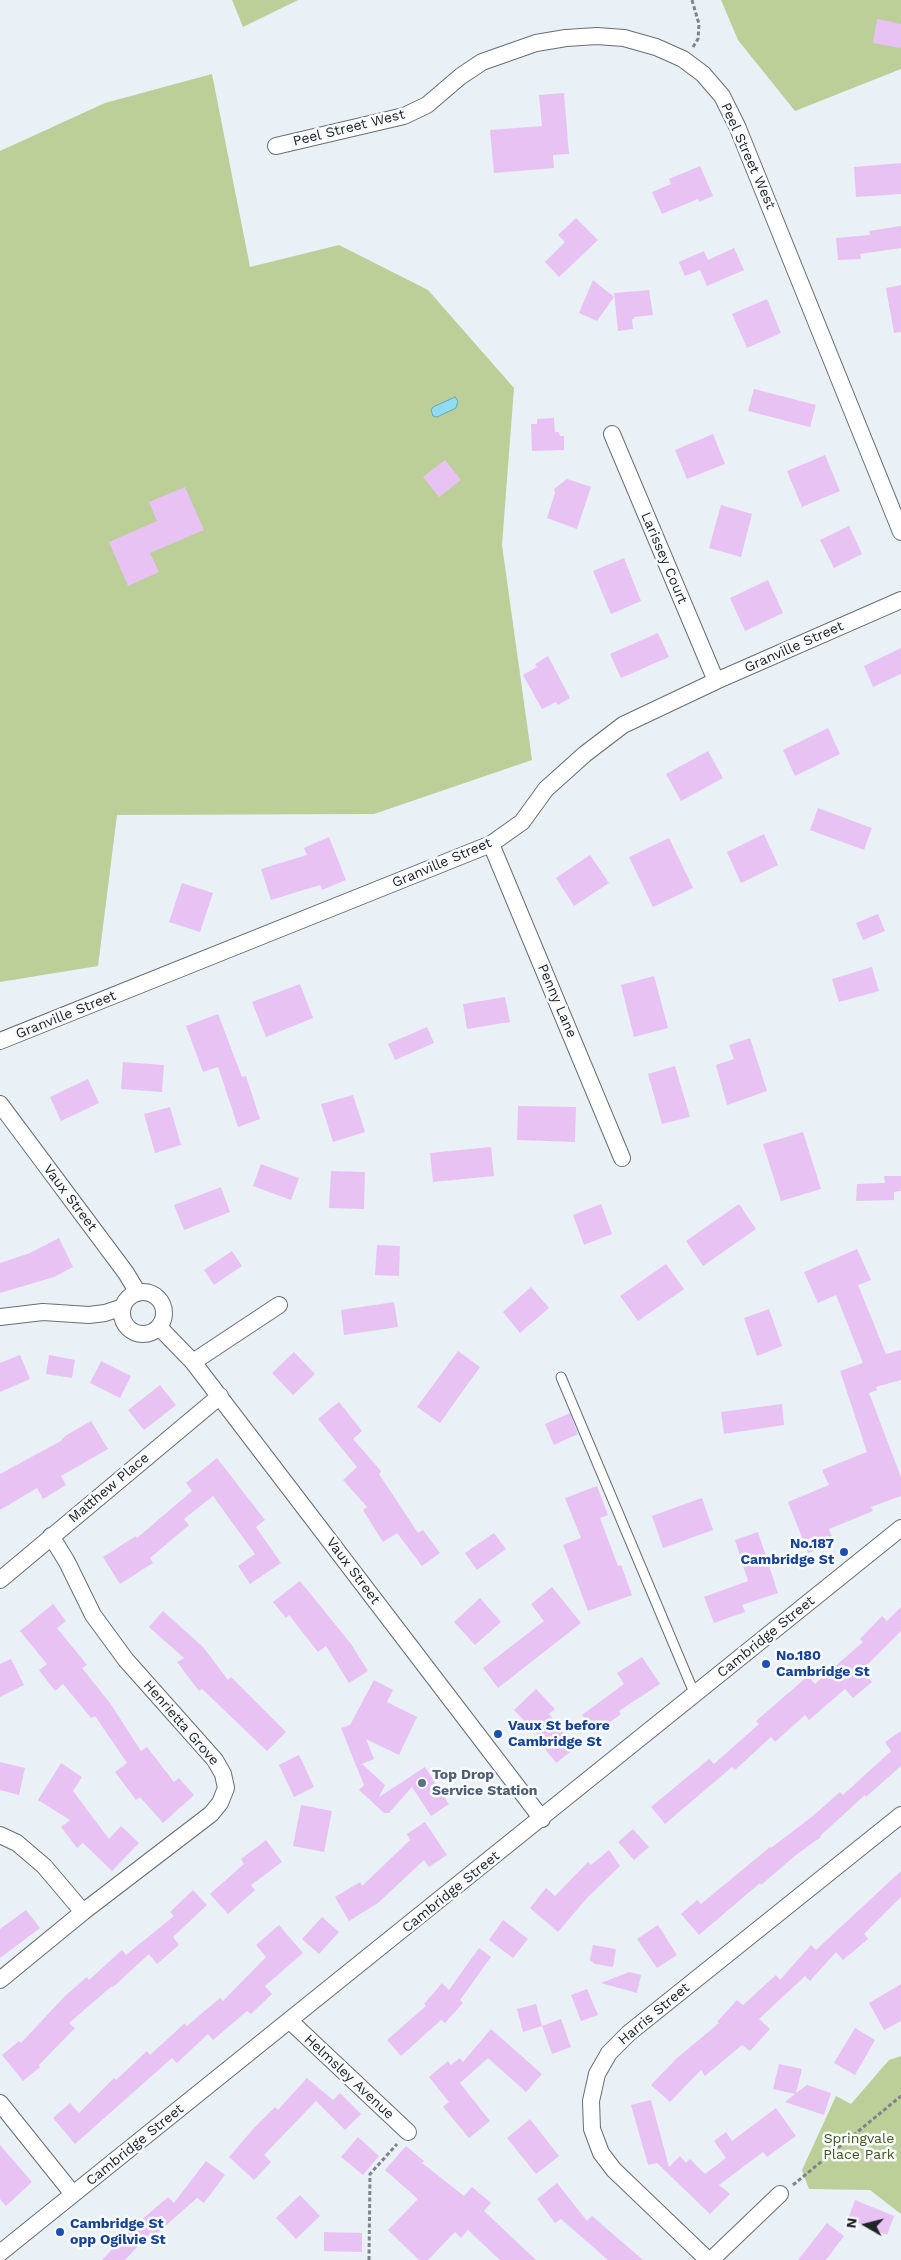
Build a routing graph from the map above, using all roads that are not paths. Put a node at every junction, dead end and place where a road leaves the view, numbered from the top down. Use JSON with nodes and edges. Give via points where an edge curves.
{"nodes":[{"id":1,"x":276,"y":146,"type":"dead end"},
{"id":2,"x":612,"y":434,"type":"dead end"},
{"id":3,"x":901,"y":532,"type":"edge"},
{"id":4,"x":901,"y":600,"type":"edge"},
{"id":5,"x":716,"y":681,"type":"junction"},
{"id":6,"x":491,"y":844,"type":"junction"},
{"id":7,"x":0,"y":1041,"type":"edge"},
{"id":8,"x":0,"y":1104,"type":"edge"},
{"id":9,"x":622,"y":1158,"type":"dead end"},
{"id":10,"x":138,"y":1293,"type":"junction"},
{"id":11,"x":279,"y":1305,"type":"dead end"},
{"id":12,"x":123,"y":1308,"type":"junction"},
{"id":13,"x":0,"y":1317,"type":"edge"},
{"id":14,"x":159,"y":1327,"type":"junction"},
{"id":15,"x":193,"y":1362,"type":"junction"},
{"id":16,"x":560,"y":1377,"type":"dead end"},
{"id":17,"x":220,"y":1396,"type":"junction"},
{"id":18,"x":901,"y":1528,"type":"edge"},
{"id":19,"x":51,"y":1536,"type":"junction"},
{"id":20,"x":0,"y":1580,"type":"edge"},
{"id":21,"x":695,"y":1695,"type":"junction"},
{"id":22,"x":901,"y":1815,"type":"edge"},
{"id":23,"x":542,"y":1819,"type":"junction"},
{"id":24,"x":0,"y":1835,"type":"edge"},
{"id":25,"x":83,"y":1912,"type":"junction"},
{"id":26,"x":0,"y":1980,"type":"edge"},
{"id":27,"x":290,"y":2021,"type":"junction"},
{"id":28,"x":0,"y":2102,"type":"edge"},
{"id":29,"x":408,"y":2132,"type":"road end"},
{"id":30,"x":73,"y":2194,"type":"junction"},
{"id":31,"x":780,"y":2194,"type":"road end"},
{"id":32,"x":0,"y":2253,"type":"edge"},
{"id":33,"x":710,"y":2260,"type":"edge"}],
"edges":[{"from":1,"to":3,"type":"street","name":"Peel Street West","via":[[404,116],[426,106],[482,62],[536,43],[581,37],[624,38],[683,59],[703,74],[722,96],[737,126]]},
{"from":2,"to":5,"type":"street","name":"Larissey Court"},
{"from":4,"to":5,"type":"street","name":"Granville Street"},
{"from":5,"to":6,"type":"street","name":"Granville Street","via":[[623,726],[585,754],[546,789],[522,822]]},
{"from":6,"to":7,"type":"street","name":"Granville Street"},
{"from":6,"to":9,"type":"street","name":"Penny Lane"},
{"from":8,"to":10,"type":"street","name":"Vaux Street"},
{"from":10,"to":12,"type":"street","via":[[126,1301]]},
{"from":10,"to":14,"type":"street","via":[[151,1294],[162,1302],[164,1315]]},
{"from":11,"to":15,"type":"street"},
{"from":12,"to":13,"type":"street","via":[[89,1316],[43,1312]]},
{"from":12,"to":14,"type":"street","via":[[124,1321],[133,1332],[147,1334]]},
{"from":14,"to":15,"type":"street","name":"Vaux Street"},
{"from":15,"to":17,"type":"street","name":"Vaux Street"},
{"from":16,"to":21,"type":"lane"},
{"from":17,"to":19,"type":"street","name":"Matthew Place"},
{"from":17,"to":23,"type":"street","name":"Vaux Street"},
{"from":18,"to":21,"type":"street","name":"Cambridge Street"},
{"from":19,"to":20,"type":"street","name":"Matthew Place"},
{"from":19,"to":25,"type":"street","name":"Henrietta Grove","via":[[93,1615],[126,1660],[215,1760],[226,1788],[211,1814]]},
{"from":21,"to":23,"type":"street","name":"Cambridge Street"},
{"from":22,"to":33,"type":"street","name":"Harris Street","via":[[629,2033],[609,2053],[597,2074],[591,2101],[592,2129],[601,2153],[614,2170]]},
{"from":23,"to":27,"type":"street","name":"Cambridge Street"},
{"from":24,"to":25,"type":"street","via":[[17,1843],[44,1866]]},
{"from":25,"to":26,"type":"street","name":"Henrietta Grove"},
{"from":27,"to":29,"type":"street","name":"Helmsley Avenue"},
{"from":27,"to":30,"type":"street","name":"Cambridge Street"},
{"from":28,"to":30,"type":"street"},
{"from":30,"to":32,"type":"street","name":"Cambridge Street"},
{"from":31,"to":33,"type":"street","name":"Harris Street"}]}
